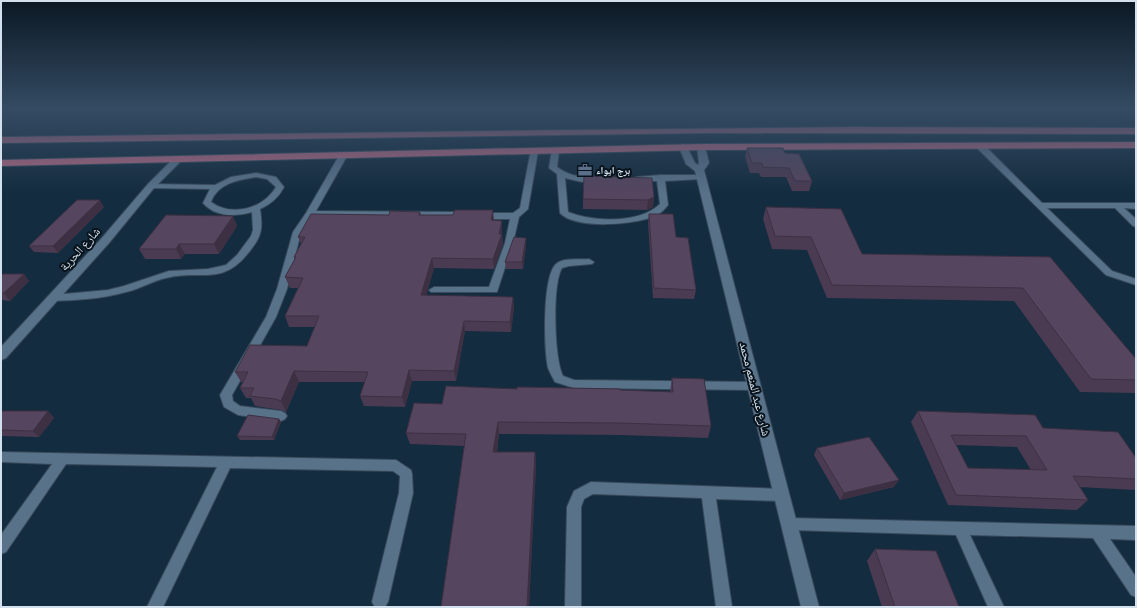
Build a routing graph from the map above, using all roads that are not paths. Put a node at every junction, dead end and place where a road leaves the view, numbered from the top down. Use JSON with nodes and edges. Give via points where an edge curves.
{"nodes":[{"id":1,"x":205,"y":137,"type":"edge"},
{"id":2,"x":901,"y":137,"type":"edge"},
{"id":3,"x":1,"y":140,"type":"edge"},
{"id":4,"x":1136,"y":145,"type":"edge"},
{"id":5,"x":888,"y":146,"type":"junction"},
{"id":6,"x":980,"y":146,"type":"junction"},
{"id":7,"x":683,"y":147,"type":"junction"},
{"id":8,"x":701,"y":147,"type":"junction"},
{"id":9,"x":534,"y":151,"type":"junction"},
{"id":10,"x":555,"y":151,"type":"junction"},
{"id":11,"x":342,"y":156,"type":"junction"},
{"id":12,"x":177,"y":160,"type":"junction"},
{"id":13,"x":1,"y":163,"type":"edge"},
{"id":14,"x":561,"y":174,"type":"junction"},
{"id":15,"x":700,"y":174,"type":"junction"},
{"id":16,"x":661,"y":177,"type":"junction"},
{"id":17,"x":606,"y":180,"type":"edge"},
{"id":18,"x":628,"y":180,"type":"edge"},
{"id":19,"x":151,"y":186,"type":"junction"},
{"id":20,"x":216,"y":187,"type":"junction"},
{"id":21,"x":1040,"y":205,"type":"junction"},
{"id":22,"x":1117,"y":206,"type":"junction"},
{"id":23,"x":1136,"y":206,"type":"edge"},
{"id":24,"x":256,"y":208,"type":"junction"},
{"id":25,"x":310,"y":213,"type":"junction"},
{"id":26,"x":515,"y":216,"type":"junction"},
{"id":27,"x":1136,"y":224,"type":"edge"},
{"id":28,"x":589,"y":262,"type":"dead end"},
{"id":29,"x":1136,"y":282,"type":"edge"},
{"id":30,"x":434,"y":290,"type":"dead end"},
{"id":31,"x":53,"y":298,"type":"junction"},
{"id":32,"x":1,"y":355,"type":"edge"},
{"id":33,"x":754,"y":386,"type":"junction"},
{"id":34,"x":281,"y":416,"type":"dead end"},
{"id":35,"x":1,"y":457,"type":"edge"},
{"id":36,"x":63,"y":458,"type":"junction"},
{"id":37,"x":226,"y":462,"type":"junction"},
{"id":38,"x":708,"y":492,"type":"junction"},
{"id":39,"x":782,"y":495,"type":"junction"},
{"id":40,"x":790,"y":524,"type":"junction"},
{"id":41,"x":960,"y":529,"type":"junction"},
{"id":42,"x":1097,"y":532,"type":"junction"},
{"id":43,"x":1136,"y":533,"type":"edge"},
{"id":44,"x":1,"y":547,"type":"edge"},
{"id":45,"x":1136,"y":590,"type":"edge"},
{"id":46,"x":380,"y":602,"type":"dead end"},
{"id":47,"x":155,"y":607,"type":"edge"},
{"id":48,"x":573,"y":607,"type":"edge"},
{"id":49,"x":724,"y":607,"type":"edge"},
{"id":50,"x":810,"y":607,"type":"edge"},
{"id":51,"x":996,"y":607,"type":"edge"}],
"edges":[{"from":1,"to":3,"type":"main road"},
{"from":2,"to":5,"type":"main road","via":[[899,142]]},
{"from":4,"to":6,"type":"main road"},
{"from":5,"to":6,"type":"main road"},
{"from":5,"to":8,"type":"main road"},
{"from":6,"to":21,"type":"lane"},
{"from":7,"to":8,"type":"main road"},
{"from":7,"to":10,"type":"main road"},
{"from":7,"to":15,"type":"street","name":"شارع عبد المنعم محمد","via":[[691,164]]},
{"from":8,"to":15,"type":"street","name":"شارع عبد المنعم محمد","via":[[704,163]]},
{"from":9,"to":10,"type":"main road"},
{"from":9,"to":11,"type":"main road"},
{"from":9,"to":26,"type":"lane","via":[[524,209]]},
{"from":10,"to":14,"type":"lane","via":[[553,168]]},
{"from":11,"to":12,"type":"main road"},
{"from":11,"to":25,"type":"lane"},
{"from":12,"to":13,"type":"main road"},
{"from":12,"to":19,"type":"street","name":"شارع الحرية"},
{"from":14,"to":16,"type":"lane","via":[[564,213],[572,218],[595,221],[638,218],[656,213],[664,205]]},
{"from":14,"to":17,"type":"lane","via":[[572,178]]},
{"from":15,"to":16,"type":"lane"},
{"from":15,"to":33,"type":"street","name":"شارع عبد المنعم محمد"},
{"from":16,"to":18,"type":"lane"},
{"from":19,"to":20,"type":"lane"},
{"from":19,"to":31,"type":"street","name":"شارع الحرية"},
{"from":20,"to":24,"type":"lane","via":[[208,195],[207,203],[213,209],[240,212]]},
{"from":20,"to":24,"type":"lane","via":[[242,176],[268,176],[277,180],[280,187],[277,195]]},
{"from":21,"to":22,"type":"lane"},
{"from":21,"to":29,"type":"lane","via":[[1109,273]]},
{"from":22,"to":23,"type":"lane"},
{"from":22,"to":27,"type":"lane"},
{"from":24,"to":31,"type":"lane","via":[[257,234],[236,262],[228,268],[169,274],[101,295]]},
{"from":25,"to":26,"type":"lane"},
{"from":25,"to":34,"type":"lane","via":[[298,232],[282,289],[271,317],[226,395],[228,404],[238,410]]},
{"from":26,"to":30,"type":"lane","via":[[494,290]]},
{"from":28,"to":33,"type":"lane","via":[[566,263],[558,266],[553,274],[551,291],[554,369],[560,379],[574,384]]},
{"from":31,"to":32,"type":"street","name":"شارع الحرية"},
{"from":33,"to":39,"type":"street","name":"شارع عبد المنعم محمد"},
{"from":35,"to":36,"type":"lane"},
{"from":36,"to":37,"type":"lane"},
{"from":36,"to":44,"type":"lane"},
{"from":37,"to":46,"type":"lane","via":[[396,466],[406,474],[406,493]]},
{"from":37,"to":47,"type":"lane"},
{"from":38,"to":39,"type":"lane"},
{"from":38,"to":48,"type":"lane","via":[[591,488],[579,495],[574,507]]},
{"from":38,"to":49,"type":"lane"},
{"from":39,"to":40,"type":"street","name":"شارع عبد المنعم محمد"},
{"from":40,"to":41,"type":"lane"},
{"from":40,"to":50,"type":"street","name":"شارع عبد المنعم محمد"},
{"from":41,"to":42,"type":"lane"},
{"from":41,"to":51,"type":"lane"},
{"from":42,"to":43,"type":"lane"},
{"from":42,"to":45,"type":"lane"}]}
